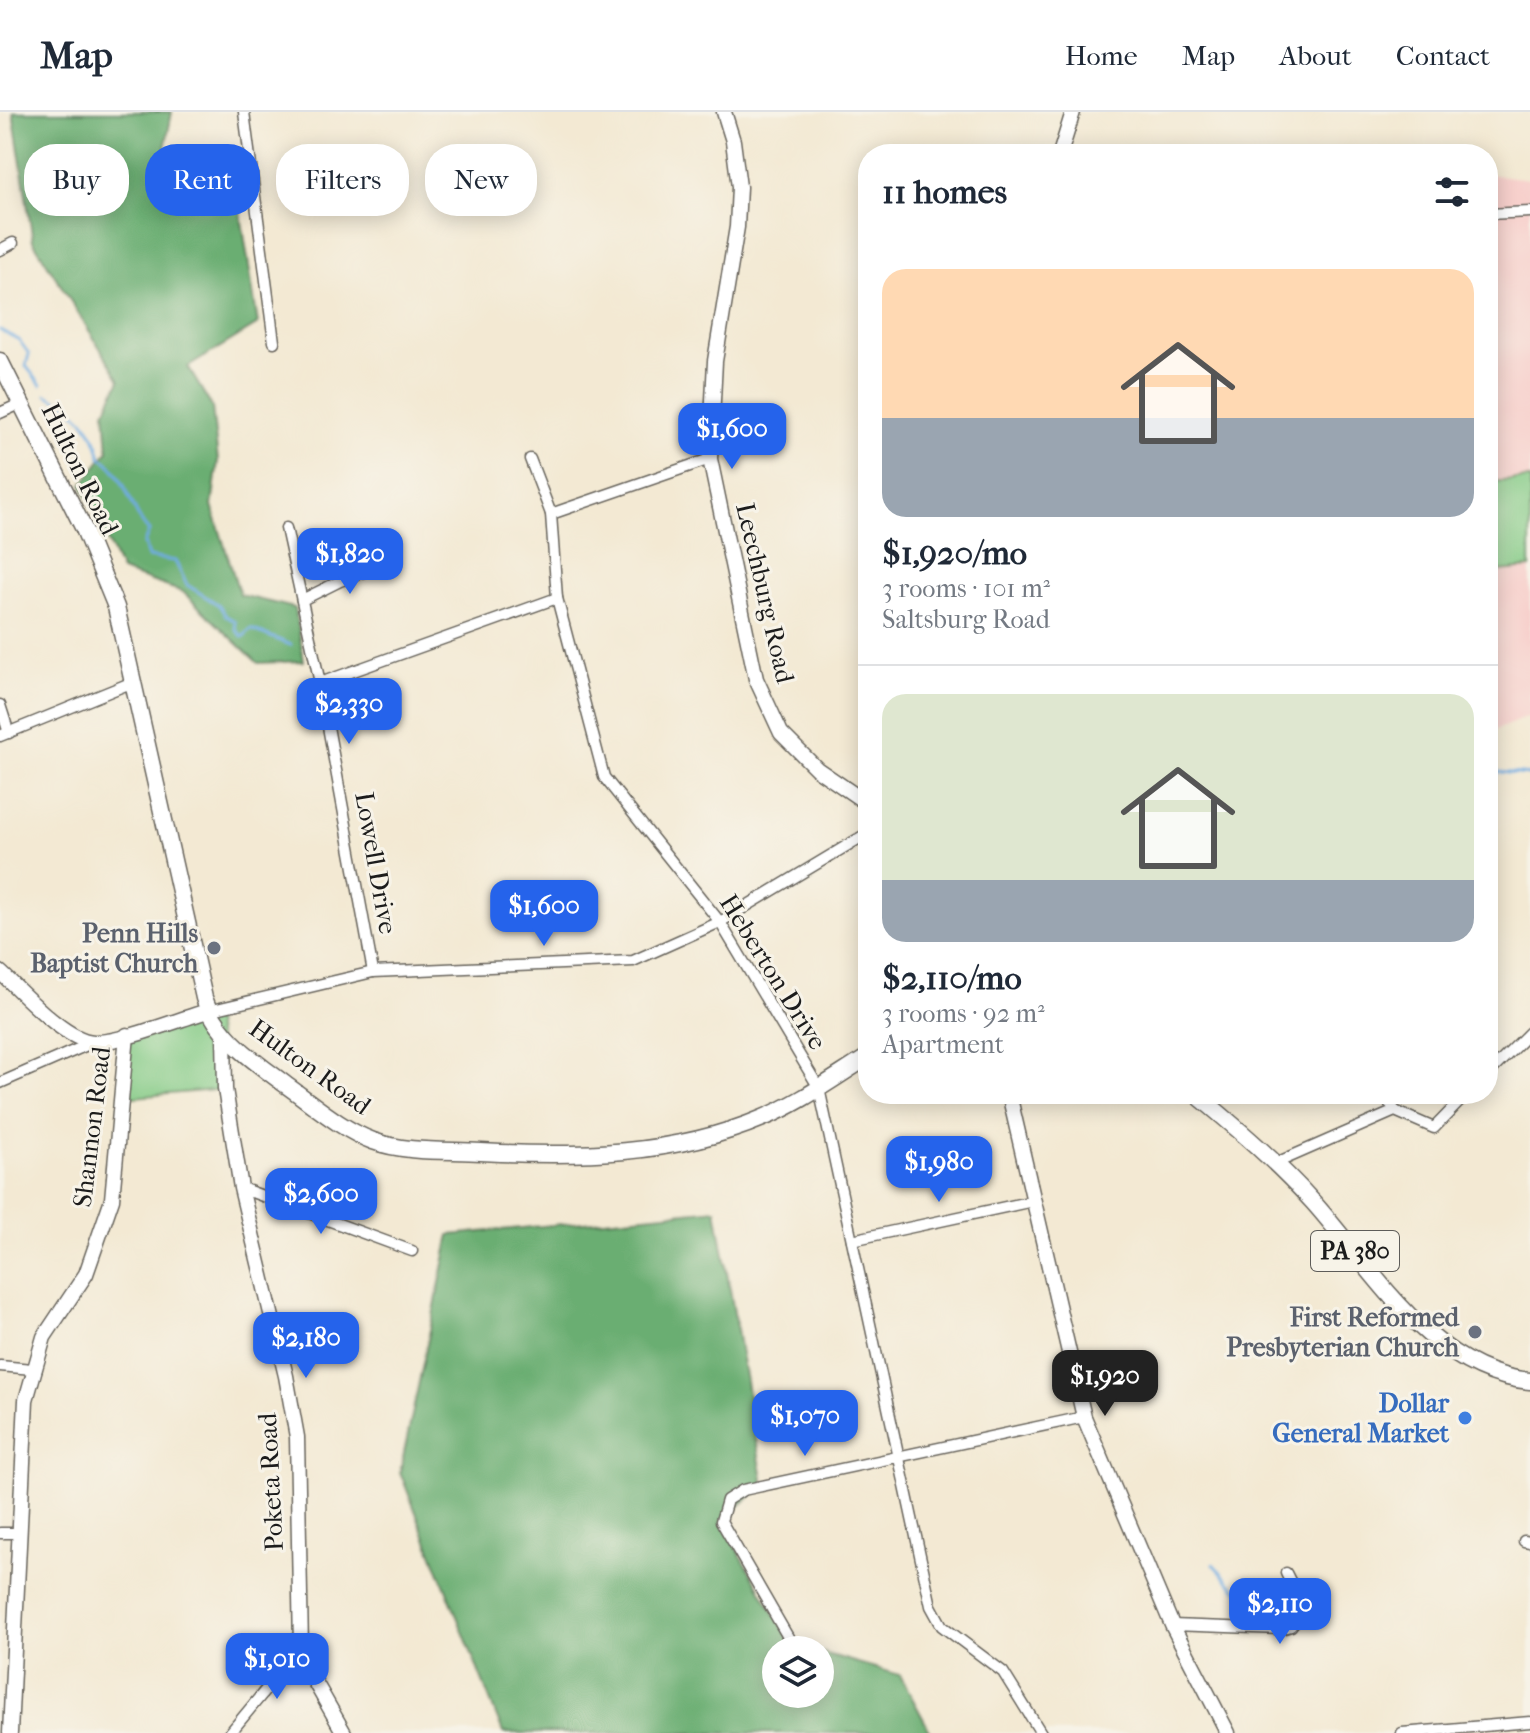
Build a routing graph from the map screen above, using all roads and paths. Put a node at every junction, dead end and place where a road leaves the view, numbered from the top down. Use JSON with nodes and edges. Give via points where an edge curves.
{"nodes":[{"id":1,"x":244,"y":112,"type":"edge"},
{"id":2,"x":724,"y":112,"type":"edge"},
{"id":3,"x":1073,"y":112,"type":"edge"},
{"id":4,"x":1063,"y":144,"type":"edge"},
{"id":5,"x":1498,"y":212,"type":"edge"},
{"id":6,"x":1530,"y":212,"type":"edge"},
{"id":7,"x":13,"y":243,"type":"dead end"},
{"id":8,"x":0,"y":250,"type":"edge"},
{"id":9,"x":274,"y":342,"type":"dead end"},
{"id":10,"x":0,"y":361,"type":"edge"},
{"id":11,"x":22,"y":403,"type":"junction"},
{"id":12,"x":0,"y":413,"type":"edge"},
{"id":13,"x":530,"y":459,"type":"dead end"},
{"id":14,"x":710,"y":459,"type":"junction"},
{"id":15,"x":551,"y":514,"type":"junction"},
{"id":16,"x":286,"y":528,"type":"dead end"},
{"id":17,"x":386,"y":564,"type":"dead end"},
{"id":18,"x":557,"y":598,"type":"junction"},
{"id":19,"x":302,"y":600,"type":"junction"},
{"id":20,"x":133,"y":682,"type":"junction"},
{"id":21,"x":320,"y":683,"type":"junction"},
{"id":22,"x":0,"y":705,"type":"edge"},
{"id":23,"x":4,"y":734,"type":"edge"},
{"id":24,"x":858,"y":797,"type":"edge"},
{"id":25,"x":858,"y":839,"type":"edge"},
{"id":26,"x":720,"y":922,"type":"junction"},
{"id":27,"x":0,"y":972,"type":"edge"},
{"id":28,"x":373,"y":972,"type":"junction"},
{"id":29,"x":208,"y":1011,"type":"junction"},
{"id":30,"x":1530,"y":1032,"type":"edge"},
{"id":31,"x":224,"y":1033,"type":"junction"},
{"id":32,"x":127,"y":1035,"type":"junction"},
{"id":33,"x":94,"y":1042,"type":"junction"},
{"id":34,"x":858,"y":1063,"type":"edge"},
{"id":35,"x":1498,"y":1064,"type":"edge"},
{"id":36,"x":0,"y":1083,"type":"edge"},
{"id":37,"x":819,"y":1088,"type":"junction"},
{"id":38,"x":1011,"y":1104,"type":"edge"},
{"id":39,"x":1208,"y":1104,"type":"edge"},
{"id":40,"x":1390,"y":1104,"type":"edge"},
{"id":41,"x":1457,"y":1104,"type":"edge"},
{"id":42,"x":1395,"y":1111,"type":"junction"},
{"id":43,"x":1276,"y":1163,"type":"junction"},
{"id":44,"x":241,"y":1188,"type":"junction"},
{"id":45,"x":1033,"y":1201,"type":"junction"},
{"id":46,"x":852,"y":1240,"type":"junction"},
{"id":47,"x":412,"y":1251,"type":"dead end"},
{"id":48,"x":0,"y":1366,"type":"edge"},
{"id":49,"x":32,"y":1369,"type":"junction"},
{"id":50,"x":1530,"y":1381,"type":"edge"},
{"id":51,"x":1084,"y":1417,"type":"junction"},
{"id":52,"x":897,"y":1455,"type":"junction"},
{"id":53,"x":0,"y":1533,"type":"edge"},
{"id":54,"x":17,"y":1533,"type":"junction"},
{"id":55,"x":1286,"y":1573,"type":"dead end"},
{"id":56,"x":1172,"y":1625,"type":"junction"},
{"id":57,"x":787,"y":1636,"type":"edge"},
{"id":58,"x":301,"y":1647,"type":"junction"},
{"id":59,"x":1530,"y":1722,"type":"edge"},
{"id":60,"x":10,"y":1733,"type":"edge"},
{"id":61,"x":230,"y":1733,"type":"edge"},
{"id":62,"x":344,"y":1733,"type":"edge"},
{"id":63,"x":1041,"y":1733,"type":"edge"},
{"id":64,"x":1228,"y":1733,"type":"edge"},
{"id":65,"x":1402,"y":1733,"type":"edge"}],
"edges":[{"from":1,"to":9,"type":"street"},
{"from":2,"to":14,"type":"street","name":"Leechburg Road","via":[[739,187],[715,361]]},
{"from":3,"to":4,"type":"street"},
{"from":5,"to":6,"type":"street"},
{"from":7,"to":8,"type":"street"},
{"from":10,"to":11,"type":"main road","name":"Hulton Road"},
{"from":11,"to":12,"type":"street"},
{"from":11,"to":20,"type":"main road","name":"Hulton Road","via":[[107,583]]},
{"from":13,"to":15,"type":"street","name":"Heberton Drive"},
{"from":14,"to":15,"type":"street"},
{"from":14,"to":24,"type":"street","name":"Leechburg Road","via":[[756,679],[781,733],[817,769]]},
{"from":15,"to":18,"type":"street","name":"Heberton Drive"},
{"from":16,"to":19,"type":"street","name":"Lowell Drive"},
{"from":17,"to":19,"type":"street"},
{"from":18,"to":21,"type":"street"},
{"from":18,"to":26,"type":"street","name":"Heberton Drive","via":[[604,777]]},
{"from":19,"to":21,"type":"street","name":"Lowell Drive"},
{"from":20,"to":23,"type":"street"},
{"from":20,"to":29,"type":"main road","name":"Hulton Road"},
{"from":21,"to":28,"type":"street","name":"Lowell Drive"},
{"from":22,"to":23,"type":"street"},
{"from":25,"to":26,"type":"street"},
{"from":26,"to":28,"type":"street","via":[[633,961]]},
{"from":26,"to":37,"type":"street","name":"Heberton Drive"},
{"from":27,"to":33,"type":"street","via":[[58,1024]]},
{"from":28,"to":29,"type":"street"},
{"from":29,"to":31,"type":"main road","name":"Hulton Road"},
{"from":29,"to":32,"type":"street"},
{"from":30,"to":35,"type":"street"},
{"from":31,"to":37,"type":"main road","name":"Hulton Road","via":[[246,1055],[345,1126],[372,1141],[414,1149],[569,1156],[683,1143],[766,1117]]},
{"from":31,"to":44,"type":"street","name":"Poketa Road","via":[[225,1089]]},
{"from":32,"to":33,"type":"street"},
{"from":32,"to":49,"type":"street","name":"Shannon Road","via":[[112,1199],[86,1274],[44,1337]]},
{"from":33,"to":36,"type":"street"},
{"from":34,"to":37,"type":"main road","name":"Hulton Road"},
{"from":37,"to":46,"type":"street","name":"Heberton Drive"},
{"from":38,"to":45,"type":"street"},
{"from":39,"to":43,"type":"main road","number":"PA 380"},
{"from":40,"to":42,"type":"street"},
{"from":41,"to":42,"type":"street","via":[[1434,1128]]},
{"from":42,"to":43,"type":"street"},
{"from":43,"to":50,"type":"main road","number":"PA 380","via":[[1431,1335],[1471,1364]]},
{"from":44,"to":47,"type":"street"},
{"from":44,"to":58,"type":"street","name":"Poketa Road","via":[[297,1437]]},
{"from":45,"to":46,"type":"street"},
{"from":45,"to":51,"type":"street"},
{"from":46,"to":52,"type":"street","name":"Heberton Drive"},
{"from":48,"to":49,"type":"street"},
{"from":49,"to":54,"type":"street","name":"Shannon Road"},
{"from":51,"to":52,"type":"street"},
{"from":51,"to":56,"type":"street"},
{"from":52,"to":57,"type":"street","via":[[743,1490],[727,1500],[721,1521]]},
{"from":52,"to":63,"type":"street","name":"Heberton Drive","via":[[931,1606],[942,1626],[1003,1672]]},
{"from":53,"to":54,"type":"street"},
{"from":54,"to":60,"type":"street","name":"Shannon Road"},
{"from":55,"to":56,"type":"street","via":[[1304,1609],[1291,1626]]},
{"from":56,"to":64,"type":"street"},
{"from":58,"to":61,"type":"street"},
{"from":58,"to":62,"type":"street","name":"Poketa Road"},
{"from":59,"to":65,"type":"street"}]}
